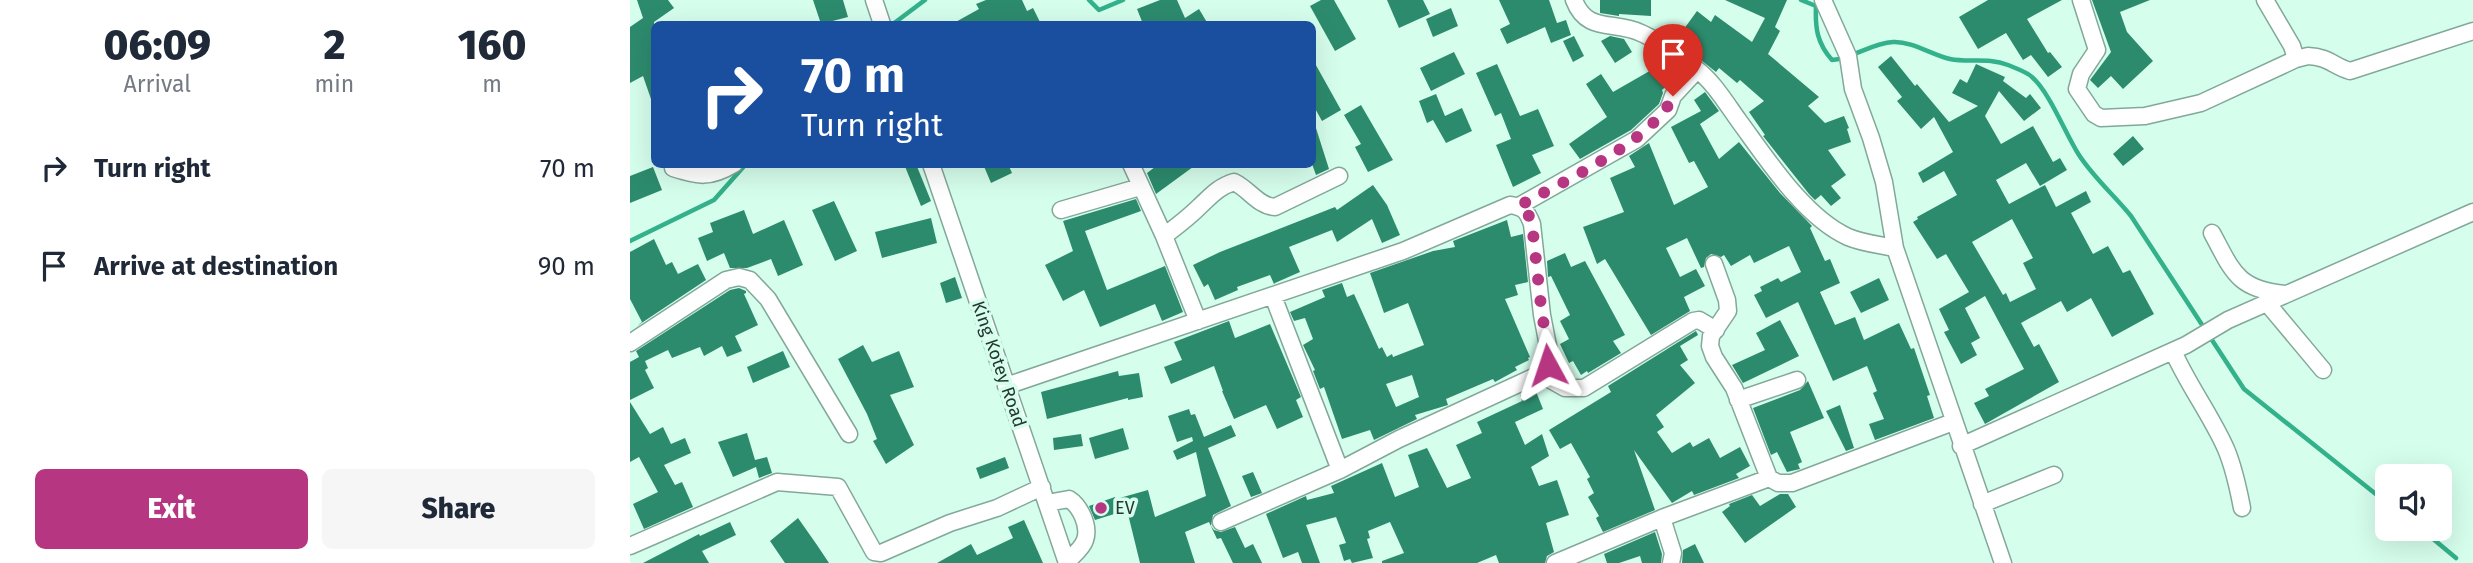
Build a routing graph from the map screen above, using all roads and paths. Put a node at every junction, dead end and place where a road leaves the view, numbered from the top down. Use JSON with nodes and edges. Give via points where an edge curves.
{"nodes":[{"id":1,"x":874,"y":0,"type":"edge"},
{"id":2,"x":1574,"y":0,"type":"edge"},
{"id":3,"x":1823,"y":0,"type":"edge"},
{"id":4,"x":2081,"y":0,"type":"edge"},
{"id":5,"x":2265,"y":0,"type":"edge"},
{"id":6,"x":878,"y":21,"type":"edge"},
{"id":7,"x":2473,"y":31,"type":"edge"},
{"id":8,"x":2296,"y":59,"type":"junction"},
{"id":9,"x":1697,"y":70,"type":"junction"},
{"id":10,"x":673,"y":168,"type":"dead end"},
{"id":11,"x":728,"y":168,"type":"edge"},
{"id":12,"x":932,"y":168,"type":"edge"},
{"id":13,"x":1133,"y":168,"type":"edge"},
{"id":14,"x":1339,"y":176,"type":"dead end"},
{"id":15,"x":1140,"y":187,"type":"junction"},
{"id":16,"x":1519,"y":206,"type":"junction"},
{"id":17,"x":1061,"y":210,"type":"dead end"},
{"id":18,"x":2473,"y":212,"type":"edge"},
{"id":19,"x":2212,"y":233,"type":"dead end"},
{"id":20,"x":1164,"y":236,"type":"junction"},
{"id":21,"x":1895,"y":248,"type":"junction"},
{"id":22,"x":1714,"y":264,"type":"dead end"},
{"id":23,"x":2286,"y":294,"type":"junction"},
{"id":24,"x":1273,"y":296,"type":"junction"},
{"id":25,"x":2267,"y":303,"type":"junction"},
{"id":26,"x":1198,"y":321,"type":"junction"},
{"id":27,"x":1716,"y":330,"type":"junction"},
{"id":28,"x":630,"y":343,"type":"edge"},
{"id":29,"x":2180,"y":348,"type":"junction"},
{"id":30,"x":2323,"y":370,"type":"dead end"},
{"id":31,"x":1540,"y":374,"type":"junction"},
{"id":32,"x":1797,"y":380,"type":"dead end"},
{"id":33,"x":1006,"y":386,"type":"junction"},
{"id":34,"x":1738,"y":400,"type":"junction"},
{"id":35,"x":1953,"y":422,"type":"junction"},
{"id":36,"x":849,"y":433,"type":"dead end"},
{"id":37,"x":1961,"y":446,"type":"junction"},
{"id":38,"x":1340,"y":470,"type":"junction"},
{"id":39,"x":2054,"y":475,"type":"dead end"},
{"id":40,"x":1769,"y":478,"type":"junction"},
{"id":41,"x":1044,"y":495,"type":"junction"},
{"id":42,"x":1982,"y":504,"type":"junction"},
{"id":43,"x":2242,"y":508,"type":"dead end"},
{"id":44,"x":1662,"y":518,"type":"junction"},
{"id":45,"x":1220,"y":522,"type":"dead end"},
{"id":46,"x":630,"y":546,"type":"edge"},
{"id":47,"x":1067,"y":562,"type":"edge"},
{"id":48,"x":1555,"y":563,"type":"edge"},
{"id":49,"x":1671,"y":563,"type":"edge"},
{"id":50,"x":2003,"y":563,"type":"edge"}],
"edges":[{"from":1,"to":6,"type":"street"},
{"from":2,"to":9,"type":"street","via":[[1579,14],[1641,33]]},
{"from":3,"to":21,"type":"street","via":[[1847,56],[1853,89],[1884,182]]},
{"from":4,"to":8,"type":"street","via":[[2097,50],[2077,89],[2101,118],[2185,108]]},
{"from":5,"to":8,"type":"street"},
{"from":7,"to":8,"type":"street","via":[[2350,71],[2321,56]]},
{"from":9,"to":16,"type":"street","via":[[1673,96],[1668,110],[1637,139]]},
{"from":9,"to":21,"type":"street","via":[[1811,210],[1849,238]]},
{"from":10,"to":11,"type":"street","via":[[705,176]]},
{"from":12,"to":33,"type":"street","name":"King Kotey Road"},
{"from":13,"to":15,"type":"street"},
{"from":14,"to":20,"type":"street","via":[[1275,207],[1268,207],[1244,186],[1224,185]]},
{"from":15,"to":17,"type":"street"},
{"from":15,"to":20,"type":"street"},
{"from":16,"to":24,"type":"street","via":[[1510,205],[1403,251]]},
{"from":16,"to":31,"type":"street","via":[[1527,211],[1532,224],[1549,351],[1548,365]]},
{"from":18,"to":23,"type":"street"},
{"from":19,"to":23,"type":"street","via":[[2232,271],[2246,283]]},
{"from":20,"to":26,"type":"street"},
{"from":21,"to":35,"type":"street"},
{"from":22,"to":27,"type":"street","via":[[1728,312]]},
{"from":23,"to":25,"type":"street"},
{"from":24,"to":26,"type":"street"},
{"from":24,"to":38,"type":"street"},
{"from":25,"to":29,"type":"street"},
{"from":25,"to":30,"type":"street"},
{"from":26,"to":33,"type":"street"},
{"from":27,"to":31,"type":"street","via":[[1693,321],[1584,388],[1565,388]]},
{"from":27,"to":34,"type":"street","via":[[1710,346]]},
{"from":28,"to":36,"type":"street","via":[[726,280],[739,276],[750,280],[768,299]]},
{"from":29,"to":37,"type":"street"},
{"from":29,"to":43,"type":"street","via":[[2185,379],[2225,446]]},
{"from":31,"to":38,"type":"street"},
{"from":32,"to":34,"type":"street"},
{"from":33,"to":41,"type":"street","name":"King Kotey Road"},
{"from":34,"to":40,"type":"street"},
{"from":35,"to":37,"type":"street"},
{"from":35,"to":40,"type":"street","via":[[1793,483],[1778,484]]},
{"from":37,"to":42,"type":"street"},
{"from":38,"to":45,"type":"street"},
{"from":39,"to":42,"type":"street"},
{"from":40,"to":44,"type":"street"},
{"from":41,"to":46,"type":"street","via":[[950,523],[881,553],[874,552],[838,488],[778,482]]},
{"from":41,"to":47,"type":"street","name":"King Kotey Road"},
{"from":41,"to":47,"type":"street","via":[[1069,499],[1082,515],[1086,537]]},
{"from":42,"to":50,"type":"street"},
{"from":44,"to":48,"type":"street"},
{"from":44,"to":49,"type":"street","via":[[1673,553]]}]}
